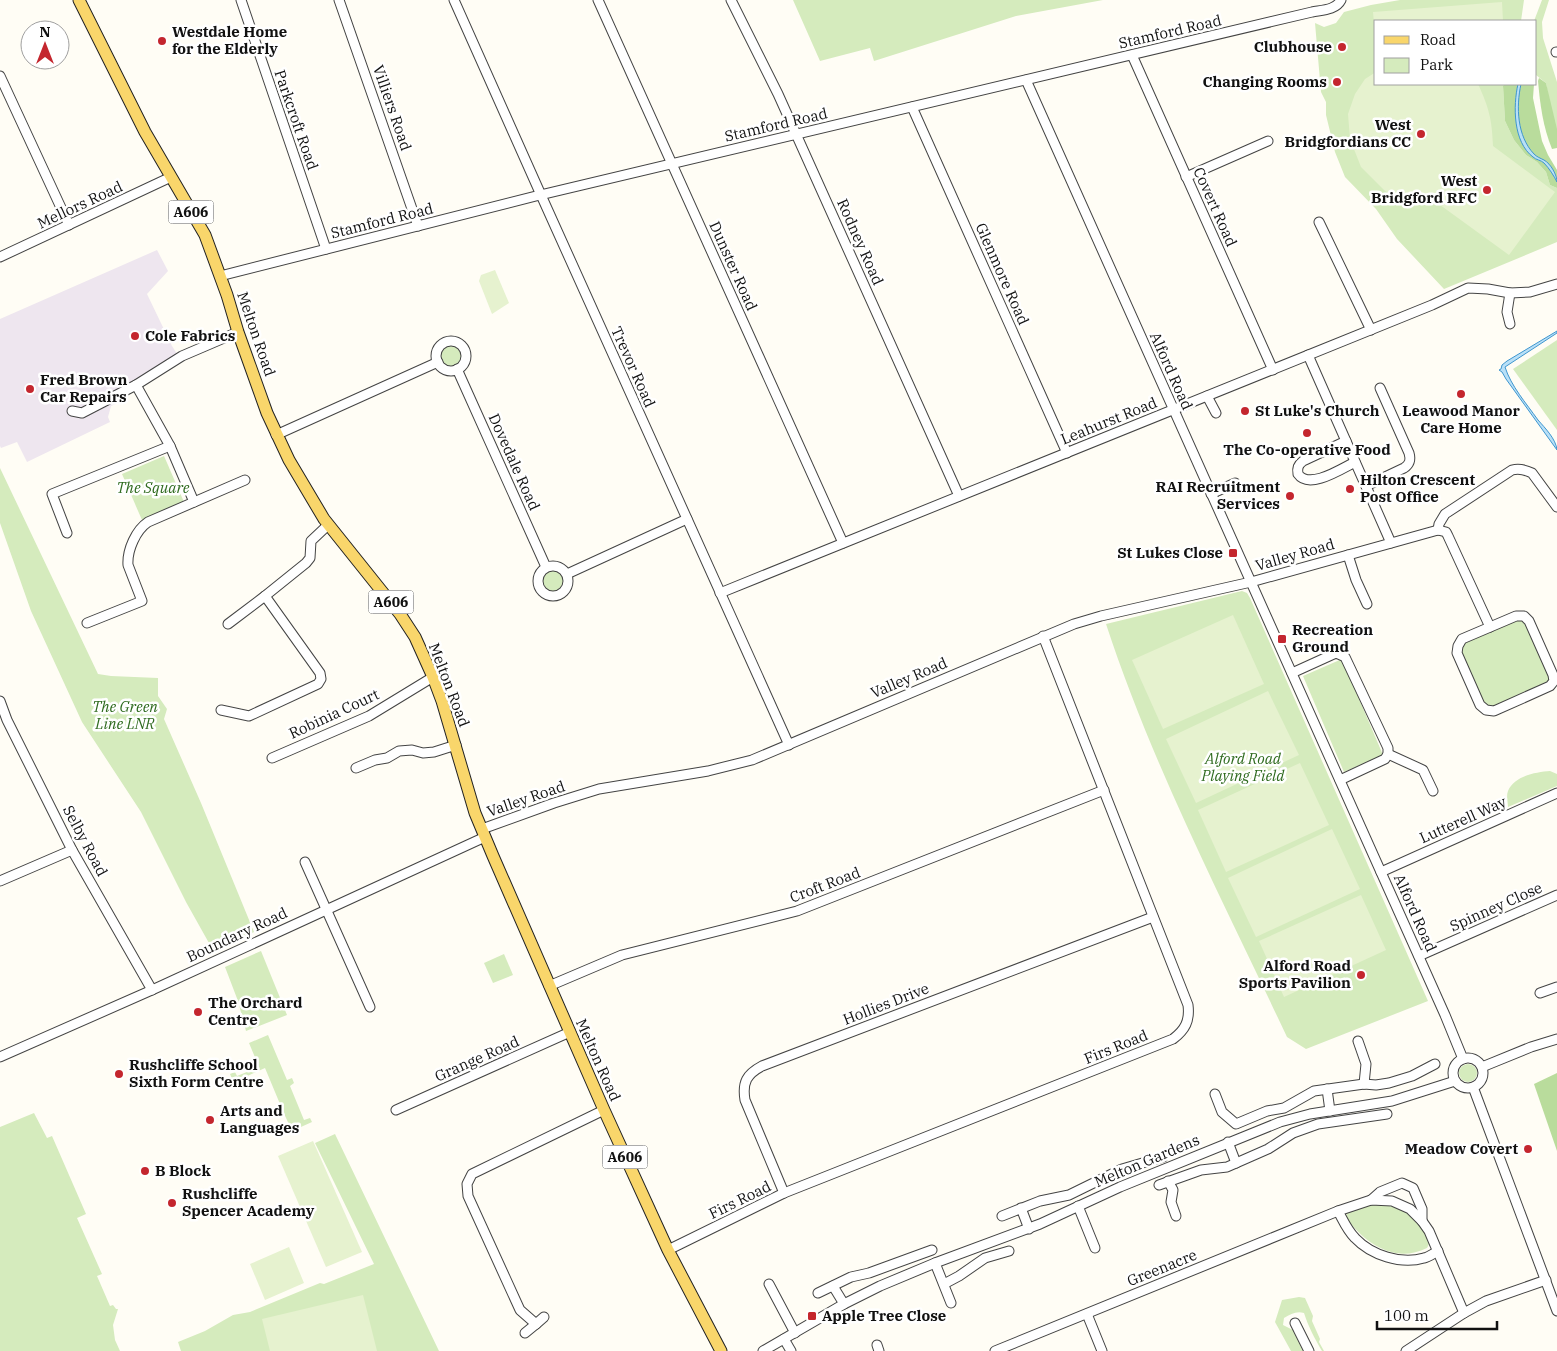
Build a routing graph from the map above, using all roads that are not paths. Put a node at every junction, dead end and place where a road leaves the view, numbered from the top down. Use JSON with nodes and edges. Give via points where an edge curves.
{"nodes":[{"id":1,"x":79,"y":0,"type":"edge"},
{"id":2,"x":241,"y":0,"type":"edge"},
{"id":3,"x":339,"y":0,"type":"edge"},
{"id":4,"x":454,"y":0,"type":"edge"},
{"id":5,"x":598,"y":0,"type":"edge"},
{"id":6,"x":731,"y":0,"type":"edge"},
{"id":7,"x":1340,"y":2,"type":"edge"},
{"id":8,"x":1132,"y":55,"type":"junction"},
{"id":9,"x":0,"y":76,"type":"edge"},
{"id":10,"x":1026,"y":80,"type":"junction"},
{"id":11,"x":912,"y":107,"type":"junction"},
{"id":12,"x":797,"y":135,"type":"junction"},
{"id":13,"x":1268,"y":141,"type":"dead end"},
{"id":14,"x":672,"y":164,"type":"junction"},
{"id":15,"x":171,"y":177,"type":"junction"},
{"id":16,"x":1186,"y":177,"type":"junction"},
{"id":17,"x":541,"y":195,"type":"junction"},
{"id":18,"x":1319,"y":222,"type":"dead end"},
{"id":19,"x":69,"y":225,"type":"junction"},
{"id":20,"x":418,"y":226,"type":"junction"},
{"id":21,"x":326,"y":249,"type":"junction"},
{"id":22,"x":0,"y":257,"type":"edge"},
{"id":23,"x":220,"y":276,"type":"junction"},
{"id":24,"x":1557,"y":284,"type":"edge"},
{"id":25,"x":1510,"y":293,"type":"junction"},
{"id":26,"x":1510,"y":324,"type":"dead end"},
{"id":27,"x":1371,"y":330,"type":"junction"},
{"id":28,"x":238,"y":332,"type":"junction"},
{"id":29,"x":1308,"y":356,"type":"junction"},
{"id":30,"x":438,"y":362,"type":"junction"},
{"id":31,"x":457,"y":369,"type":"junction"},
{"id":32,"x":1273,"y":370,"type":"junction"},
{"id":33,"x":136,"y":385,"type":"junction"},
{"id":34,"x":1380,"y":388,"type":"dead end"},
{"id":35,"x":1207,"y":396,"type":"junction"},
{"id":36,"x":1174,"y":410,"type":"junction"},
{"id":37,"x":72,"y":412,"type":"dead end"},
{"id":38,"x":1216,"y":413,"type":"dead end"},
{"id":39,"x":276,"y":435,"type":"junction"},
{"id":40,"x":1346,"y":441,"type":"junction"},
{"id":41,"x":170,"y":446,"type":"junction"},
{"id":42,"x":1067,"y":453,"type":"junction"},
{"id":43,"x":1355,"y":462,"type":"junction"},
{"id":44,"x":245,"y":480,"type":"dead end"},
{"id":45,"x":1235,"y":483,"type":"dead end"},
{"id":46,"x":1366,"y":486,"type":"junction"},
{"id":47,"x":1211,"y":494,"type":"junction"},
{"id":48,"x":959,"y":496,"type":"junction"},
{"id":49,"x":194,"y":502,"type":"junction"},
{"id":50,"x":1557,"y":507,"type":"edge"},
{"id":51,"x":60,"y":516,"type":"junction"},
{"id":52,"x":687,"y":519,"type":"junction"},
{"id":53,"x":51,"y":521,"type":"dead end"},
{"id":54,"x":328,"y":525,"type":"junction"},
{"id":55,"x":1438,"y":530,"type":"junction"},
{"id":56,"x":67,"y":533,"type":"dead end"},
{"id":57,"x":1391,"y":543,"type":"junction"},
{"id":58,"x":843,"y":544,"type":"junction"},
{"id":59,"x":1348,"y":555,"type":"junction"},
{"id":60,"x":546,"y":567,"type":"junction"},
{"id":61,"x":566,"y":574,"type":"junction"},
{"id":62,"x":1251,"y":582,"type":"junction"},
{"id":63,"x":720,"y":593,"type":"junction"},
{"id":64,"x":265,"y":596,"type":"junction"},
{"id":65,"x":1367,"y":604,"type":"dead end"},
{"id":66,"x":87,"y":623,"type":"dead end"},
{"id":67,"x":228,"y":624,"type":"dead end"},
{"id":68,"x":1490,"y":627,"type":"junction"},
{"id":69,"x":1043,"y":636,"type":"junction"},
{"id":70,"x":1292,"y":673,"type":"junction"},
{"id":71,"x":433,"y":677,"type":"junction"},
{"id":72,"x":0,"y":701,"type":"edge"},
{"id":73,"x":221,"y":710,"type":"dead end"},
{"id":74,"x":789,"y":745,"type":"junction"},
{"id":75,"x":456,"y":746,"type":"junction"},
{"id":76,"x":1388,"y":754,"type":"junction"},
{"id":77,"x":272,"y":758,"type":"dead end"},
{"id":78,"x":355,"y":768,"type":"dead end"},
{"id":79,"x":1340,"y":780,"type":"junction"},
{"id":80,"x":1104,"y":790,"type":"junction"},
{"id":81,"x":1433,"y":791,"type":"dead end"},
{"id":82,"x":1557,"y":793,"type":"edge"},
{"id":83,"x":483,"y":833,"type":"junction"},
{"id":84,"x":72,"y":850,"type":"junction"},
{"id":85,"x":305,"y":862,"type":"dead end"},
{"id":86,"x":1381,"y":872,"type":"junction"},
{"id":87,"x":0,"y":881,"type":"edge"},
{"id":88,"x":1557,"y":895,"type":"edge"},
{"id":89,"x":325,"y":910,"type":"junction"},
{"id":90,"x":1153,"y":917,"type":"junction"},
{"id":91,"x":1419,"y":956,"type":"junction"},
{"id":92,"x":549,"y":986,"type":"junction"},
{"id":93,"x":1557,"y":988,"type":"edge"},
{"id":94,"x":152,"y":990,"type":"junction"},
{"id":95,"x":1540,"y":993,"type":"dead end"},
{"id":96,"x":370,"y":1007,"type":"dead end"},
{"id":97,"x":570,"y":1032,"type":"junction"},
{"id":98,"x":1557,"y":1038,"type":"edge"},
{"id":99,"x":1358,"y":1041,"type":"dead end"},
{"id":100,"x":0,"y":1057,"type":"edge"},
{"id":101,"x":1462,"y":1059,"type":"junction"},
{"id":102,"x":1435,"y":1064,"type":"dead end"},
{"id":103,"x":1482,"y":1067,"type":"junction"},
{"id":104,"x":1455,"y":1081,"type":"junction"},
{"id":105,"x":1364,"y":1084,"type":"junction"},
{"id":106,"x":1474,"y":1087,"type":"junction"},
{"id":107,"x":1327,"y":1088,"type":"junction"},
{"id":108,"x":1215,"y":1094,"type":"dead end"},
{"id":109,"x":396,"y":1110,"type":"dead end"},
{"id":110,"x":604,"y":1110,"type":"junction"},
{"id":111,"x":1330,"y":1111,"type":"junction"},
{"id":112,"x":1387,"y":1114,"type":"dead end"},
{"id":113,"x":1228,"y":1142,"type":"junction"},
{"id":114,"x":1163,"y":1157,"type":"dead end"},
{"id":115,"x":1236,"y":1163,"type":"junction"},
{"id":116,"x":784,"y":1193,"type":"junction"},
{"id":117,"x":1371,"y":1200,"type":"junction"},
{"id":118,"x":1078,"y":1206,"type":"junction"},
{"id":119,"x":1021,"y":1208,"type":"junction"},
{"id":120,"x":1338,"y":1211,"type":"junction"},
{"id":121,"x":1002,"y":1216,"type":"dead end"},
{"id":122,"x":1176,"y":1216,"type":"dead end"},
{"id":123,"x":1422,"y":1221,"type":"junction"},
{"id":124,"x":1030,"y":1229,"type":"junction"},
{"id":125,"x":1095,"y":1248,"type":"dead end"},
{"id":126,"x":668,"y":1250,"type":"junction"},
{"id":127,"x":932,"y":1250,"type":"dead end"},
{"id":128,"x":1009,"y":1251,"type":"dead end"},
{"id":129,"x":1438,"y":1251,"type":"junction"},
{"id":130,"x":935,"y":1263,"type":"junction"},
{"id":131,"x":1546,"y":1280,"type":"junction"},
{"id":132,"x":769,"y":1284,"type":"dead end"},
{"id":133,"x":944,"y":1284,"type":"junction"},
{"id":134,"x":833,"y":1286,"type":"junction"},
{"id":135,"x":818,"y":1293,"type":"dead end"},
{"id":136,"x":951,"y":1303,"type":"dead end"},
{"id":137,"x":844,"y":1304,"type":"junction"},
{"id":138,"x":1557,"y":1311,"type":"edge"},
{"id":139,"x":1464,"y":1313,"type":"junction"},
{"id":140,"x":1087,"y":1314,"type":"junction"},
{"id":141,"x":544,"y":1317,"type":"dead end"},
{"id":142,"x":1295,"y":1323,"type":"dead end"},
{"id":143,"x":536,"y":1324,"type":"junction"},
{"id":144,"x":525,"y":1333,"type":"dead end"},
{"id":145,"x":795,"y":1333,"type":"junction"},
{"id":146,"x":784,"y":1339,"type":"junction"},
{"id":147,"x":720,"y":1351,"type":"edge"},
{"id":148,"x":763,"y":1351,"type":"edge"},
{"id":149,"x":791,"y":1351,"type":"edge"},
{"id":150,"x":995,"y":1351,"type":"edge"},
{"id":151,"x":1102,"y":1351,"type":"edge"},
{"id":152,"x":1309,"y":1351,"type":"edge"},
{"id":153,"x":1406,"y":1351,"type":"edge"}],
"edges":[{"from":1,"to":15,"type":"main road","name":"Melton Road","number":"A606"},
{"from":2,"to":21,"type":"street","name":"Parkcroft Road"},
{"from":3,"to":20,"type":"street","name":"Villiers Road"},
{"from":4,"to":17,"type":"street","name":"Trevor Road"},
{"from":5,"to":14,"type":"street","name":"Dunster Road"},
{"from":6,"to":12,"type":"street","name":"Rodney Road"},
{"from":7,"to":8,"type":"street","name":"Stamford Road","via":[[1335,7]]},
{"from":8,"to":10,"type":"street","name":"Stamford Road"},
{"from":8,"to":16,"type":"street","name":"Covert Road"},
{"from":9,"to":19,"type":"street"},
{"from":10,"to":11,"type":"street","name":"Stamford Road"},
{"from":10,"to":36,"type":"street","name":"Alford Road"},
{"from":11,"to":12,"type":"street","name":"Stamford Road"},
{"from":11,"to":42,"type":"street","name":"Glenmore Road"},
{"from":12,"to":14,"type":"street","name":"Stamford Road"},
{"from":12,"to":48,"type":"street","name":"Rodney Road"},
{"from":13,"to":16,"type":"street"},
{"from":14,"to":17,"type":"street","name":"Stamford Road"},
{"from":14,"to":58,"type":"street","name":"Dunster Road"},
{"from":15,"to":19,"type":"street","name":"Mellors Road"},
{"from":15,"to":23,"type":"main road","name":"Melton Road","number":"A606","via":[[205,235]]},
{"from":16,"to":32,"type":"street","name":"Covert Road"},
{"from":17,"to":20,"type":"street","name":"Stamford Road"},
{"from":17,"to":52,"type":"street","name":"Trevor Road"},
{"from":18,"to":27,"type":"street"},
{"from":19,"to":22,"type":"street","name":"Mellors Road"},
{"from":20,"to":21,"type":"street","name":"Stamford Road"},
{"from":21,"to":23,"type":"street","name":"Stamford Road"},
{"from":23,"to":28,"type":"main road","name":"Melton Road","number":"A606"},
{"from":24,"to":25,"type":"street","name":"Leahurst Road","via":[[1530,292]]},
{"from":25,"to":26,"type":"street","via":[[1503,312]]},
{"from":25,"to":27,"type":"street","name":"Leahurst Road","via":[[1468,288]]},
{"from":27,"to":29,"type":"street","name":"Leahurst Road"},
{"from":28,"to":33,"type":"street","via":[[182,356]]},
{"from":28,"to":39,"type":"main road","name":"Melton Road","number":"A606"},
{"from":29,"to":32,"type":"street","name":"Leahurst Road"},
{"from":29,"to":40,"type":"street"},
{"from":30,"to":31,"type":"street","via":[[448,370]]},
{"from":30,"to":31,"type":"street","via":[[438,348],[445,342],[454,341],[466,354],[464,363]]},
{"from":30,"to":39,"type":"street"},
{"from":31,"to":60,"type":"street","name":"Dovedale Road"},
{"from":32,"to":35,"type":"street","name":"Leahurst Road"},
{"from":33,"to":37,"type":"street","via":[[100,408]]},
{"from":33,"to":41,"type":"street"},
{"from":34,"to":46,"type":"street","via":[[1410,460],[1404,468]]},
{"from":35,"to":36,"type":"street","name":"Leahurst Road"},
{"from":35,"to":38,"type":"street"},
{"from":36,"to":42,"type":"street","name":"Leahurst Road"},
{"from":36,"to":47,"type":"street","name":"Alford Road"},
{"from":39,"to":54,"type":"main road","name":"Melton Road","number":"A606"},
{"from":40,"to":43,"type":"street"},
{"from":40,"to":43,"type":"street","via":[[1303,461],[1299,464],[1298,474],[1304,480],[1312,481]]},
{"from":41,"to":49,"type":"street"},
{"from":41,"to":51,"type":"street","via":[[52,494]]},
{"from":42,"to":48,"type":"street","name":"Leahurst Road"},
{"from":43,"to":46,"type":"street"},
{"from":44,"to":49,"type":"street"},
{"from":45,"to":47,"type":"street"},
{"from":46,"to":57,"type":"street"},
{"from":47,"to":62,"type":"street","name":"Alford Road"},
{"from":48,"to":58,"type":"street","name":"Leahurst Road"},
{"from":49,"to":66,"type":"street","via":[[148,522],[139,530],[128,565],[142,601]]},
{"from":50,"to":55,"type":"street","via":[[1532,473],[1517,469],[1445,514]]},
{"from":51,"to":53,"type":"street"},
{"from":51,"to":56,"type":"street"},
{"from":52,"to":61,"type":"street"},
{"from":52,"to":63,"type":"street","name":"Trevor Road"},
{"from":54,"to":64,"type":"street","via":[[311,541],[310,558],[306,563]]},
{"from":54,"to":71,"type":"main road","name":"Melton Road","number":"A606","via":[[400,614],[415,637]]},
{"from":55,"to":57,"type":"street","name":"Valley Road"},
{"from":55,"to":68,"type":"street","via":[[1446,532]]},
{"from":57,"to":59,"type":"street","name":"Valley Road"},
{"from":58,"to":63,"type":"street","name":"Leahurst Road"},
{"from":59,"to":62,"type":"street","name":"Valley Road"},
{"from":59,"to":65,"type":"street","name":"Valley Road"},
{"from":60,"to":61,"type":"street","via":[[560,567]]},
{"from":60,"to":61,"type":"street","via":[[539,574],[537,583],[545,594],[555,596],[564,592],[568,584]]},
{"from":62,"to":69,"type":"street","name":"Valley Road","via":[[1101,616]]},
{"from":62,"to":70,"type":"street","name":"Alford Road"},
{"from":63,"to":74,"type":"street","name":"Trevor Road"},
{"from":64,"to":67,"type":"street"},
{"from":64,"to":73,"type":"street","via":[[320,673],[321,679],[318,684],[249,716]]},
{"from":68,"to":68,"type":"street","via":[[1524,616],[1553,675],[1554,681],[1550,686],[1494,711],[1480,705],[1461,662],[1458,646],[1462,640]]},
{"from":69,"to":74,"type":"street","name":"Valley Road"},
{"from":69,"to":80,"type":"street","name":"Firs Road"},
{"from":70,"to":76,"type":"street","via":[[1336,653],[1345,657]]},
{"from":70,"to":79,"type":"street","name":"Alford Road"},
{"from":71,"to":75,"type":"main road","name":"Melton Road","number":"A606"},
{"from":71,"to":77,"type":"street","name":"Robinia Court","via":[[369,716]]},
{"from":72,"to":84,"type":"street","name":"Selby Road"},
{"from":74,"to":83,"type":"street","name":"Valley Road","via":[[752,760],[708,771],[600,789],[554,803]]},
{"from":75,"to":78,"type":"street","via":[[423,754],[412,750],[399,751]]},
{"from":75,"to":83,"type":"main road","name":"Melton Road","number":"A606"},
{"from":76,"to":79,"type":"street","via":[[1385,759]]},
{"from":76,"to":81,"type":"street","via":[[1423,770]]},
{"from":79,"to":86,"type":"street","name":"Alford Road"},
{"from":80,"to":90,"type":"street","name":"Firs Road"},
{"from":80,"to":92,"type":"street","name":"Croft Road","via":[[797,911],[622,955]]},
{"from":82,"to":86,"type":"street","name":"Lutterell Way"},
{"from":83,"to":89,"type":"street","name":"Boundary Road"},
{"from":83,"to":92,"type":"main road","name":"Melton Road","number":"A606"},
{"from":84,"to":87,"type":"street"},
{"from":84,"to":94,"type":"street","name":"Selby Road"},
{"from":85,"to":89,"type":"street"},
{"from":86,"to":91,"type":"street","name":"Alford Road"},
{"from":88,"to":91,"type":"street","name":"Spinney Close"},
{"from":89,"to":94,"type":"street","name":"Boundary Road"},
{"from":89,"to":96,"type":"street"},
{"from":90,"to":116,"type":"street","name":"Firs Road","via":[[1188,1005],[1188,1020],[1173,1039]]},
{"from":90,"to":116,"type":"street","name":"Hollies Drive","via":[[752,1071],[746,1081],[745,1100]]},
{"from":91,"to":101,"type":"street","name":"Alford Road"},
{"from":92,"to":97,"type":"main road","name":"Melton Road","number":"A606"},
{"from":93,"to":95,"type":"street"},
{"from":94,"to":100,"type":"street","name":"Boundary Road"},
{"from":97,"to":109,"type":"street","name":"Grange Road"},
{"from":97,"to":110,"type":"main road","name":"Melton Road","number":"A606"},
{"from":98,"to":103,"type":"street"},
{"from":99,"to":105,"type":"street","via":[[1366,1064]]},
{"from":101,"to":103,"type":"street","via":[[1470,1058]]},
{"from":101,"to":104,"type":"street","via":[[1453,1068]]},
{"from":102,"to":105,"type":"street","via":[[1389,1083]]},
{"from":103,"to":106,"type":"street","via":[[1482,1079]]},
{"from":104,"to":106,"type":"street","via":[[1463,1088]]},
{"from":104,"to":111,"type":"street","name":"Melton Gardens","via":[[1392,1101]]},
{"from":105,"to":107,"type":"street"},
{"from":106,"to":131,"type":"street"},
{"from":107,"to":108,"type":"street","via":[[1314,1091],[1284,1108],[1236,1124],[1222,1112]]},
{"from":107,"to":111,"type":"street"},
{"from":110,"to":126,"type":"main road","name":"Melton Road","number":"A606"},
{"from":110,"to":143,"type":"street","via":[[472,1174],[467,1184],[468,1196],[520,1310]]},
{"from":111,"to":113,"type":"street","name":"Melton Gardens","via":[[1280,1122]]},
{"from":112,"to":115,"type":"street","name":"Melton Gardens","via":[[1318,1124],[1292,1133],[1268,1149]]},
{"from":113,"to":115,"type":"street"},
{"from":113,"to":118,"type":"street","name":"Melton Gardens"},
{"from":114,"to":119,"type":"street","name":"Melton Gardens","via":[[1122,1169],[1069,1195]]},
{"from":115,"to":122,"type":"street","name":"Melton Gardens","via":[[1163,1183],[1173,1190],[1170,1202]]},
{"from":116,"to":126,"type":"street","name":"Firs Road"},
{"from":117,"to":120,"type":"street","name":"Greenacre"},
{"from":117,"to":123,"type":"street","name":"Greenacre","via":[[1392,1201],[1410,1209]]},
{"from":117,"to":123,"type":"street","name":"Greenacre","via":[[1380,1192],[1402,1183],[1414,1188],[1422,1209]]},
{"from":118,"to":124,"type":"street","name":"Melton Gardens"},
{"from":118,"to":125,"type":"street"},
{"from":119,"to":121,"type":"street","name":"Melton Gardens"},
{"from":119,"to":124,"type":"street"},
{"from":120,"to":129,"type":"street","via":[[1354,1237],[1368,1249],[1387,1257],[1405,1260],[1424,1258]]},
{"from":120,"to":140,"type":"street","name":"Greenacre"},
{"from":123,"to":129,"type":"street","name":"Greenacre"},
{"from":124,"to":130,"type":"street","name":"Melton Gardens"},
{"from":126,"to":147,"type":"main road","name":"Melton Road","number":"A606"},
{"from":127,"to":134,"type":"street"},
{"from":128,"to":133,"type":"street","via":[[985,1258]]},
{"from":129,"to":139,"type":"street","name":"Greenacre"},
{"from":130,"to":133,"type":"street"},
{"from":130,"to":137,"type":"street","name":"Melton Gardens"},
{"from":131,"to":138,"type":"street"},
{"from":131,"to":139,"type":"street","via":[[1486,1301]]},
{"from":132,"to":145,"type":"street"},
{"from":133,"to":136,"type":"street"},
{"from":134,"to":135,"type":"street"},
{"from":134,"to":137,"type":"street"},
{"from":137,"to":145,"type":"street","name":"Melton Gardens"},
{"from":139,"to":153,"type":"street"},
{"from":140,"to":150,"type":"street","name":"Greenacre"},
{"from":140,"to":151,"type":"street"},
{"from":141,"to":143,"type":"street"},
{"from":142,"to":152,"type":"street"},
{"from":143,"to":144,"type":"street"},
{"from":145,"to":146,"type":"street","name":"Melton Gardens"},
{"from":146,"to":148,"type":"street","name":"Melton Gardens"},
{"from":146,"to":149,"type":"street"}]}
